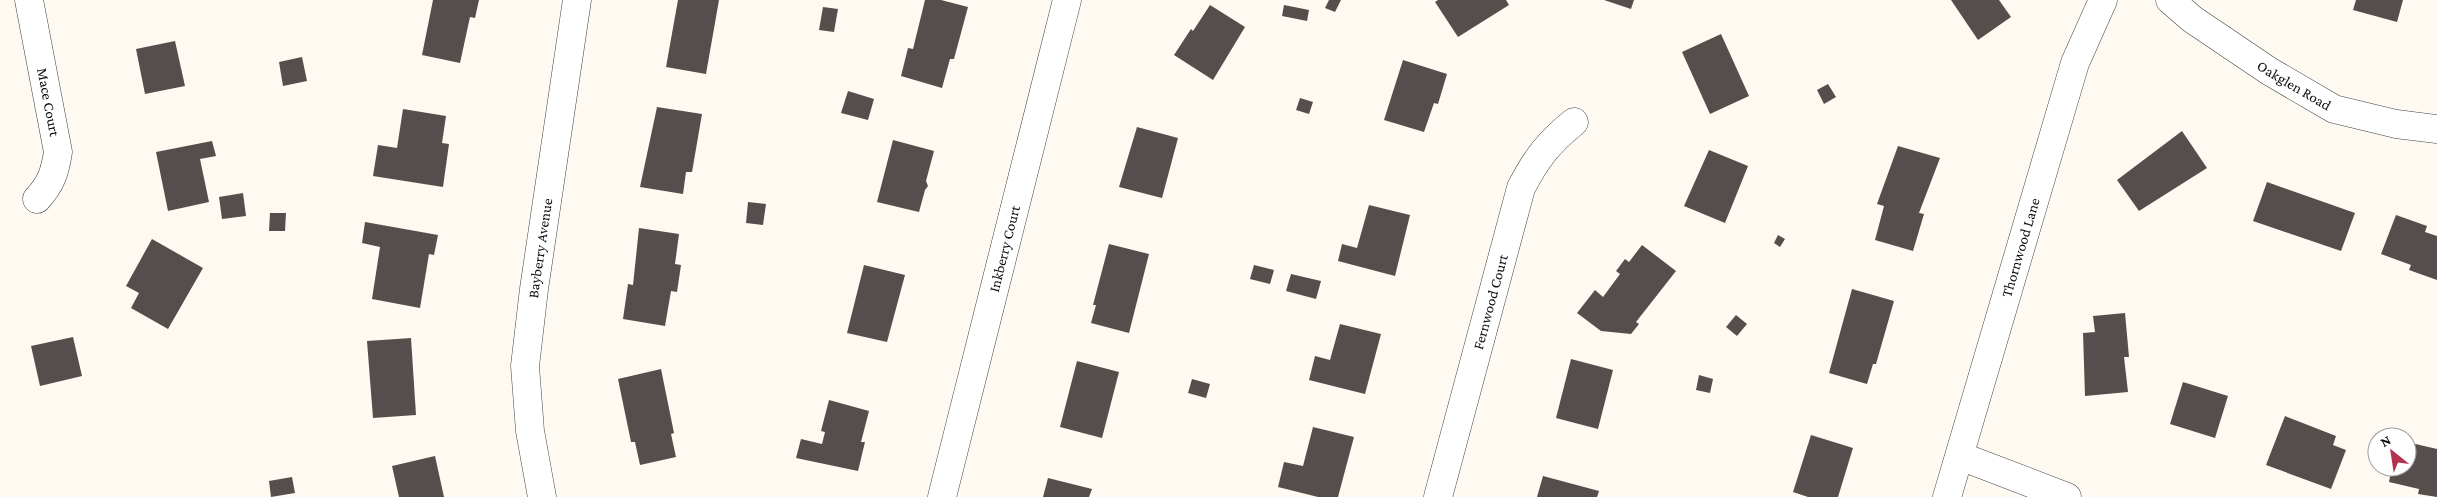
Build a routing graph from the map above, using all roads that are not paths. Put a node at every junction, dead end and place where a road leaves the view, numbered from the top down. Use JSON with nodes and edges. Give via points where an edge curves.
{"nodes":[{"id":1,"x":29,"y":0,"type":"edge"},
{"id":2,"x":577,"y":0,"type":"edge"},
{"id":3,"x":1067,"y":0,"type":"edge"},
{"id":4,"x":2103,"y":0,"type":"edge"},
{"id":5,"x":2170,"y":0,"type":"edge"},
{"id":6,"x":1574,"y":122,"type":"dead end"},
{"id":7,"x":2437,"y":129,"type":"edge"},
{"id":8,"x":37,"y":200,"type":"dead end"},
{"id":9,"x":1960,"y":456,"type":"junction"},
{"id":10,"x":542,"y":497,"type":"edge"},
{"id":11,"x":942,"y":497,"type":"edge"},
{"id":12,"x":1438,"y":497,"type":"edge"},
{"id":13,"x":1947,"y":497,"type":"edge"},
{"id":14,"x":2067,"y":497,"type":"edge"}],
"edges":[{"from":1,"to":8,"type":"street","name":"Mace Court","via":[[58,152],[52,179]]},
{"from":2,"to":10,"type":"street","name":"Bayberry Avenue","via":[[525,366],[530,431]]},
{"from":3,"to":11,"type":"street","name":"Inkberry Court"},
{"from":4,"to":9,"type":"street","name":"Thornwood Lane","via":[[2075,63]]},
{"from":5,"to":7,"type":"street","name":"Oakglen Road","via":[[2269,71],[2334,109],[2396,124]]},
{"from":6,"to":12,"type":"street","name":"Fernwood Court","via":[[1536,159],[1521,188]]},
{"from":9,"to":13,"type":"street","name":"Thornwood Lane"},
{"from":9,"to":14,"type":"street"}]}
